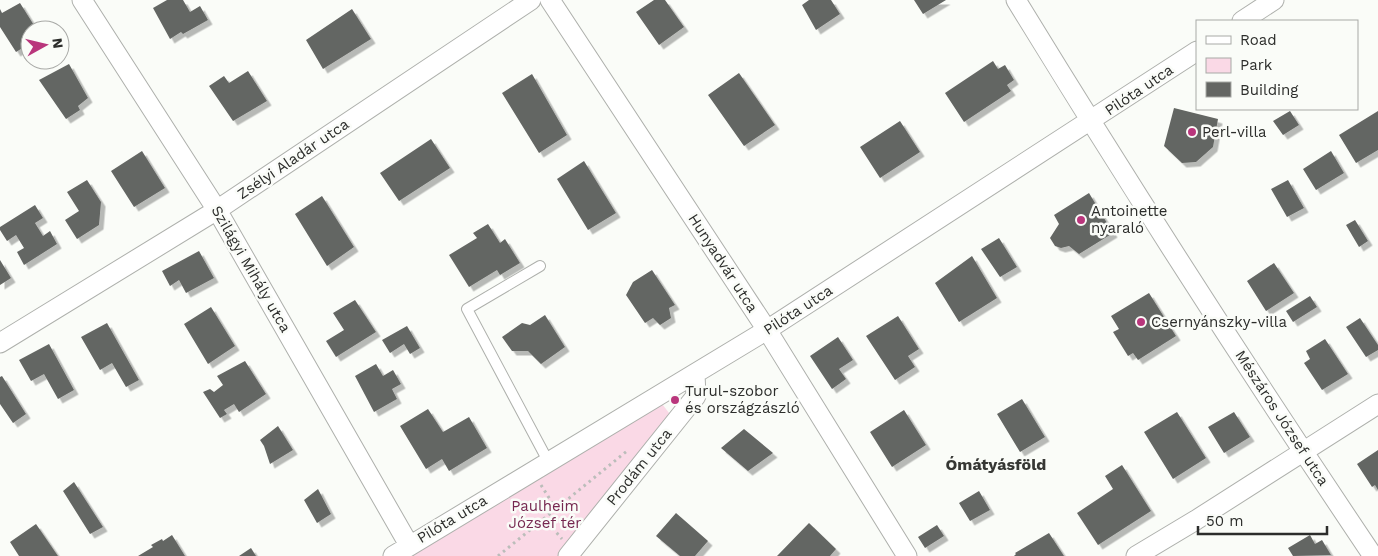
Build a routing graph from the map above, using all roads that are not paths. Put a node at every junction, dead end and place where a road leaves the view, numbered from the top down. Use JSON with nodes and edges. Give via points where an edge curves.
{"nodes":[{"id":1,"x":82,"y":0,"type":"edge"},
{"id":2,"x":531,"y":0,"type":"edge"},
{"id":3,"x":550,"y":0,"type":"edge"},
{"id":4,"x":1016,"y":0,"type":"edge"},
{"id":5,"x":1274,"y":0,"type":"edge"},
{"id":6,"x":1244,"y":20,"type":"edge"},
{"id":7,"x":1196,"y":52,"type":"edge"},
{"id":8,"x":1090,"y":122,"type":"junction"},
{"id":9,"x":217,"y":210,"type":"junction"},
{"id":10,"x":540,"y":266,"type":"dead end"},
{"id":11,"x":767,"y":330,"type":"junction"},
{"id":12,"x":0,"y":343,"type":"edge"},
{"id":13,"x":694,"y":374,"type":"junction"},
{"id":14,"x":1378,"y":404,"type":"edge"},
{"id":15,"x":1302,"y":452,"type":"junction"},
{"id":16,"x":548,"y":461,"type":"junction"},
{"id":17,"x":409,"y":545,"type":"junction"},
{"id":18,"x":572,"y":554,"type":"edge"},
{"id":19,"x":392,"y":556,"type":"edge"},
{"id":20,"x":907,"y":556,"type":"edge"},
{"id":21,"x":1136,"y":556,"type":"edge"},
{"id":22,"x":1373,"y":556,"type":"edge"}],
"edges":[{"from":1,"to":9,"type":"street","name":"Szilágyi Mihály utca"},
{"from":2,"to":9,"type":"street","name":"Zsélyi Aladár utca"},
{"from":3,"to":11,"type":"street","name":"Hunyadvár utca"},
{"from":4,"to":8,"type":"street","name":"Mészáros József utca"},
{"from":5,"to":6,"type":"street"},
{"from":7,"to":8,"type":"street","name":"Pilóta utca"},
{"from":8,"to":11,"type":"street","name":"Pilóta utca"},
{"from":8,"to":15,"type":"street","name":"Mészáros József utca"},
{"from":9,"to":12,"type":"street","name":"Zsélyi Aladár utca"},
{"from":9,"to":17,"type":"street","name":"Szilágyi Mihály utca"},
{"from":10,"to":16,"type":"lane","via":[[467,309]]},
{"from":11,"to":13,"type":"street","name":"Pilóta utca"},
{"from":11,"to":20,"type":"street","name":"Hunyadvár utca"},
{"from":13,"to":16,"type":"street","name":"Pilóta utca"},
{"from":13,"to":18,"type":"street","name":"Prodám utca","via":[[696,396]]},
{"from":14,"to":15,"type":"street"},
{"from":15,"to":21,"type":"street"},
{"from":15,"to":22,"type":"street","name":"Mészáros József utca"},
{"from":16,"to":17,"type":"street","name":"Pilóta utca"},
{"from":17,"to":19,"type":"street","name":"Pilóta utca"}]}
